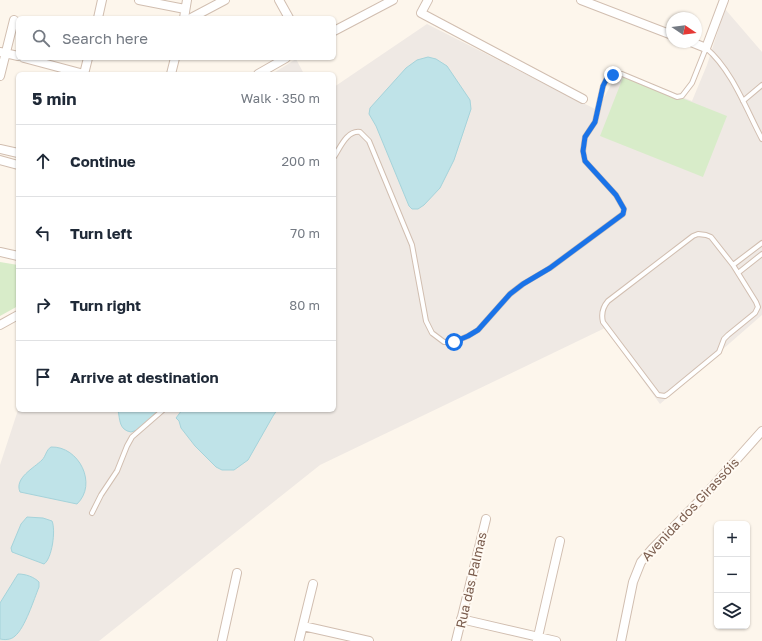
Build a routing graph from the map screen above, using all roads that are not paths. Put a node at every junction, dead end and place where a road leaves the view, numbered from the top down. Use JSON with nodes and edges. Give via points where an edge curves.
{"nodes":[{"id":1,"x":102,"y":0,"type":"edge"},
{"id":2,"x":139,"y":0,"type":"edge"},
{"id":3,"x":187,"y":0,"type":"edge"},
{"id":4,"x":225,"y":0,"type":"edge"},
{"id":5,"x":279,"y":0,"type":"edge"},
{"id":6,"x":393,"y":0,"type":"edge"},
{"id":7,"x":428,"y":0,"type":"edge"},
{"id":8,"x":581,"y":0,"type":"edge"},
{"id":9,"x":724,"y":0,"type":"edge"},
{"id":10,"x":185,"y":9,"type":"junction"},
{"id":11,"x":98,"y":16,"type":"edge"},
{"id":12,"x":184,"y":16,"type":"edge"},
{"id":13,"x":195,"y":16,"type":"edge"},
{"id":14,"x":288,"y":16,"type":"edge"},
{"id":15,"x":14,"y":20,"type":"dead end"},
{"id":16,"x":336,"y":30,"type":"edge"},
{"id":17,"x":666,"y":33,"type":"edge"},
{"id":18,"x":702,"y":46,"type":"edge"},
{"id":19,"x":706,"y":48,"type":"junction"},
{"id":20,"x":3,"y":53,"type":"edge"},
{"id":21,"x":16,"y":56,"type":"edge"},
{"id":22,"x":32,"y":60,"type":"edge"},
{"id":23,"x":88,"y":60,"type":"edge"},
{"id":24,"x":175,"y":60,"type":"edge"},
{"id":25,"x":283,"y":60,"type":"edge"},
{"id":26,"x":76,"y":72,"type":"edge"},
{"id":27,"x":84,"y":72,"type":"edge"},
{"id":28,"x":172,"y":72,"type":"edge"},
{"id":29,"x":264,"y":72,"type":"edge"},
{"id":30,"x":0,"y":76,"type":"edge"},
{"id":31,"x":762,"y":85,"type":"edge"},
{"id":32,"x":583,"y":99,"type":"dead end"},
{"id":33,"x":743,"y":101,"type":"junction"},
{"id":34,"x":762,"y":139,"type":"edge"},
{"id":35,"x":0,"y":149,"type":"edge"},
{"id":36,"x":16,"y":153,"type":"edge"},
{"id":37,"x":336,"y":154,"type":"edge"},
{"id":38,"x":0,"y":160,"type":"edge"},
{"id":39,"x":16,"y":164,"type":"edge"},
{"id":40,"x":762,"y":243,"type":"edge"},
{"id":41,"x":0,"y":252,"type":"edge"},
{"id":42,"x":762,"y":254,"type":"edge"},
{"id":43,"x":16,"y":256,"type":"edge"},
{"id":44,"x":733,"y":265,"type":"junction"},
{"id":45,"x":738,"y":273,"type":"junction"},
{"id":46,"x":16,"y":316,"type":"edge"},
{"id":47,"x":0,"y":325,"type":"edge"},
{"id":48,"x":161,"y":412,"type":"edge"},
{"id":49,"x":762,"y":431,"type":"edge"},
{"id":50,"x":92,"y":513,"type":"dead end"},
{"id":51,"x":486,"y":519,"type":"dead end"},
{"id":52,"x":560,"y":540,"type":"dead end"},
{"id":53,"x":237,"y":573,"type":"dead end"},
{"id":54,"x":313,"y":584,"type":"dead end"},
{"id":55,"x":461,"y":619,"type":"junction"},
{"id":56,"x":303,"y":626,"type":"junction"},
{"id":57,"x":538,"y":639,"type":"edge"},
{"id":58,"x":222,"y":641,"type":"edge"},
{"id":59,"x":299,"y":641,"type":"edge"},
{"id":60,"x":369,"y":641,"type":"edge"},
{"id":61,"x":456,"y":641,"type":"edge"},
{"id":62,"x":556,"y":641,"type":"edge"},
{"id":63,"x":621,"y":641,"type":"edge"}],
"edges":[{"from":1,"to":11,"type":"street"},
{"from":2,"to":10,"type":"street"},
{"from":3,"to":10,"type":"street"},
{"from":4,"to":13,"type":"street"},
{"from":5,"to":14,"type":"street"},
{"from":6,"to":16,"type":"street"},
{"from":7,"to":32,"type":"street","via":[[420,13]]},
{"from":8,"to":17,"type":"street"},
{"from":9,"to":19,"type":"street"},
{"from":10,"to":12,"type":"street"},
{"from":15,"to":20,"type":"street"},
{"from":18,"to":19,"type":"street"},
{"from":19,"to":33,"type":"lane","via":[[714,54]]},
{"from":19,"to":37,"type":"lane","via":[[692,83],[682,96],[677,97],[622,74],[607,78],[595,122],[585,137],[583,151],[585,161],[622,204],[623,214],[550,268],[523,284],[478,330],[454,342],[444,342],[432,333],[426,321],[412,245],[369,141],[360,132],[353,132]]},
{"from":20,"to":21,"type":"street"},
{"from":20,"to":30,"type":"street"},
{"from":22,"to":26,"type":"street"},
{"from":23,"to":27,"type":"street"},
{"from":24,"to":28,"type":"street"},
{"from":25,"to":29,"type":"street"},
{"from":31,"to":33,"type":"lane"},
{"from":33,"to":34,"type":"lane"},
{"from":35,"to":36,"type":"street"},
{"from":38,"to":39,"type":"street"},
{"from":40,"to":44,"type":"lane"},
{"from":41,"to":43,"type":"street"},
{"from":42,"to":45,"type":"lane"},
{"from":44,"to":45,"type":"lane"},
{"from":44,"to":45,"type":"lane","via":[[710,237],[698,234],[605,305],[603,322],[658,395],[668,394],[719,352],[724,339],[757,310],[756,302]]},
{"from":46,"to":47,"type":"street"},
{"from":48,"to":50,"type":"lane","via":[[132,437],[117,472]]},
{"from":49,"to":63,"type":"street","name":"Avenida dos Girassóis","via":[[704,496],[644,557],[633,582]]},
{"from":51,"to":55,"type":"street","name":"Rua das Palmas"},
{"from":52,"to":57,"type":"street"},
{"from":53,"to":58,"type":"street"},
{"from":54,"to":56,"type":"street"},
{"from":55,"to":57,"type":"street"},
{"from":55,"to":61,"type":"street","name":"Rua das Palmas"},
{"from":56,"to":59,"type":"street"},
{"from":56,"to":60,"type":"street"},
{"from":57,"to":62,"type":"street"}]}
